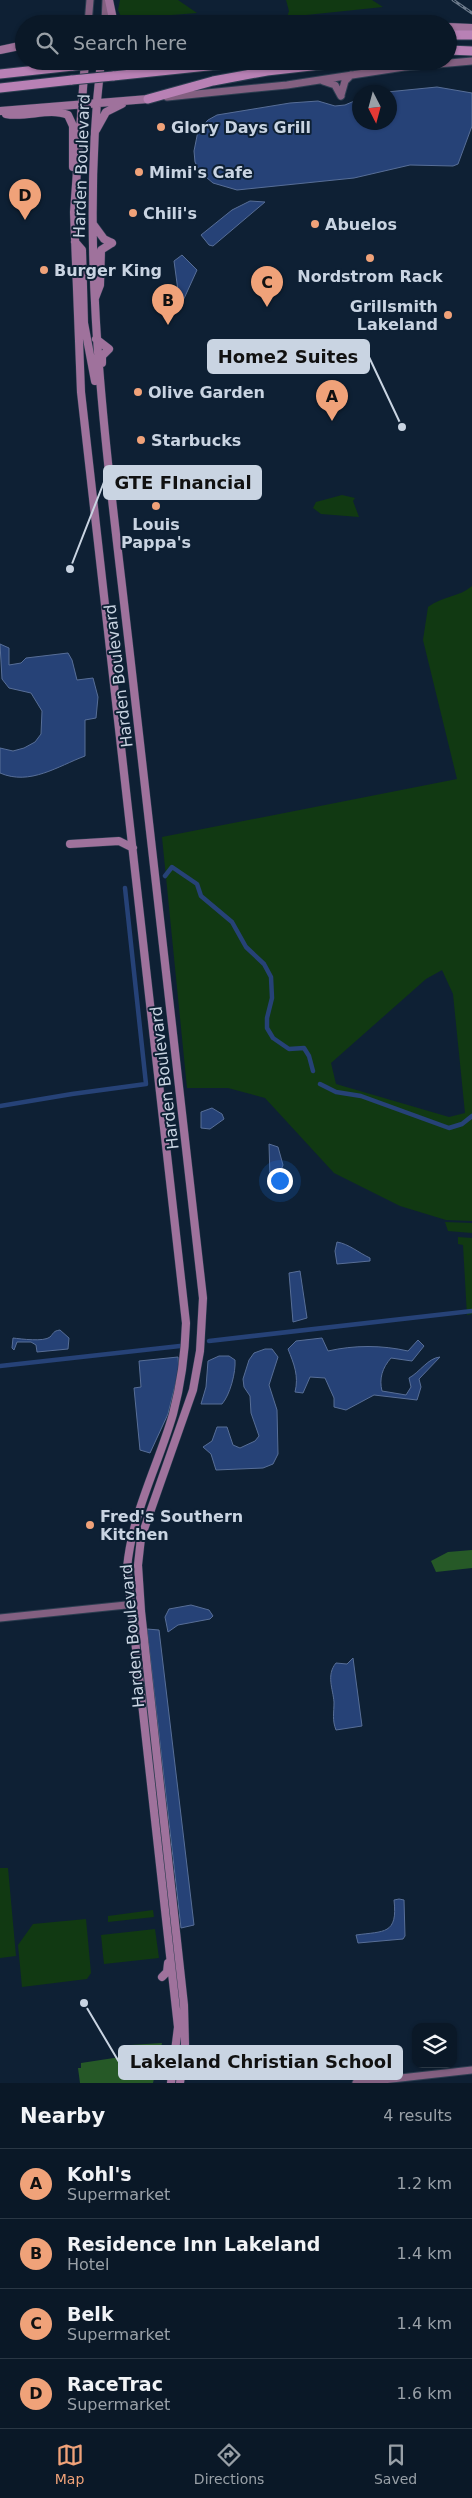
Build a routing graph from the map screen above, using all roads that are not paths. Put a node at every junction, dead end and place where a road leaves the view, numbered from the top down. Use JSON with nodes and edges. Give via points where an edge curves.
{"nodes":[{"id":1,"x":90,"y":0,"type":"edge"},
{"id":2,"x":107,"y":0,"type":"edge"},
{"id":3,"x":89,"y":15,"type":"edge"},
{"id":4,"x":106,"y":15,"type":"edge"},
{"id":5,"x":111,"y":15,"type":"edge"},
{"id":6,"x":472,"y":28,"type":"edge"},
{"id":7,"x":457,"y":31,"type":"edge"},
{"id":8,"x":457,"y":33,"type":"edge"},
{"id":9,"x":472,"y":35,"type":"edge"},
{"id":10,"x":15,"y":47,"type":"edge"},
{"id":11,"x":0,"y":50,"type":"edge"},
{"id":12,"x":457,"y":50,"type":"edge"},
{"id":13,"x":472,"y":51,"type":"edge"},
{"id":14,"x":472,"y":61,"type":"edge"},
{"id":15,"x":457,"y":62,"type":"edge"},
{"id":16,"x":36,"y":70,"type":"edge"},
{"id":17,"x":84,"y":70,"type":"edge"},
{"id":18,"x":100,"y":70,"type":"edge"},
{"id":19,"x":170,"y":70,"type":"edge"},
{"id":20,"x":276,"y":70,"type":"edge"},
{"id":21,"x":381,"y":70,"type":"edge"},
{"id":22,"x":0,"y":74,"type":"edge"},
{"id":23,"x":352,"y":74,"type":"junction"},
{"id":24,"x":315,"y":80,"type":"junction"},
{"id":25,"x":0,"y":88,"type":"edge"},
{"id":26,"x":148,"y":99,"type":"junction"},
{"id":27,"x":133,"y":100,"type":"junction"},
{"id":28,"x":81,"y":104,"type":"junction"},
{"id":29,"x":96,"y":104,"type":"junction"},
{"id":30,"x":0,"y":112,"type":"edge"},
{"id":31,"x":95,"y":132,"type":"junction"},
{"id":32,"x":76,"y":188,"type":"junction"},
{"id":33,"x":92,"y":222,"type":"junction"},
{"id":34,"x":75,"y":242,"type":"junction"},
{"id":35,"x":94,"y":300,"type":"junction"},
{"id":36,"x":96,"y":339,"type":"junction"},
{"id":37,"x":102,"y":412,"type":"junction"},
{"id":38,"x":107,"y":447,"type":"junction"},
{"id":39,"x":70,"y":844,"type":"dead end"},
{"id":40,"x":133,"y":848,"type":"junction"},
{"id":41,"x":143,"y":1496,"type":"junction"},
{"id":42,"x":146,"y":1520,"type":"junction"},
{"id":43,"x":140,"y":1604,"type":"junction"},
{"id":44,"x":130,"y":1605,"type":"junction"},
{"id":45,"x":0,"y":1618,"type":"edge"},
{"id":46,"x":170,"y":1948,"type":"junction"},
{"id":47,"x":162,"y":1977,"type":"dead end"},
{"id":48,"x":472,"y":2070,"type":"edge"},
{"id":49,"x":171,"y":2083,"type":"edge"},
{"id":50,"x":180,"y":2083,"type":"edge"},
{"id":51,"x":356,"y":2083,"type":"edge"}],
"edges":[{"from":1,"to":3,"type":"main road"},
{"from":2,"to":4,"type":"main road"},
{"from":2,"to":5,"type":"main road"},
{"from":6,"to":7,"type":"main road"},
{"from":8,"to":9,"type":"highway"},
{"from":10,"to":11,"type":"main road"},
{"from":12,"to":13,"type":"highway"},
{"from":14,"to":15,"type":"main road"},
{"from":16,"to":22,"type":"highway","bridge":true},
{"from":17,"to":28,"type":"main road","name":"Harden Boulevard"},
{"from":18,"to":29,"type":"main road","name":"Harden Boulevard"},
{"from":19,"to":25,"type":"highway","bridge":true},
{"from":20,"to":26,"type":"highway","via":[[213,81]]},
{"from":21,"to":23,"type":"main road"},
{"from":23,"to":24,"type":"main road"},
{"from":23,"to":24,"type":"main road","via":[[344,81],[340,96],[335,85]]},
{"from":24,"to":26,"type":"main road"},
{"from":26,"to":27,"type":"main road"},
{"from":27,"to":29,"type":"main road"},
{"from":27,"to":31,"type":"main road","via":[[106,112]]},
{"from":28,"to":29,"type":"main road"},
{"from":28,"to":30,"type":"main road"},
{"from":28,"to":32,"type":"main road","name":"Harden Boulevard"},
{"from":29,"to":31,"type":"main road","name":"Harden Boulevard"},
{"from":30,"to":32,"type":"main road","via":[[16,116],[58,112],[68,115],[73,126],[72,165]]},
{"from":31,"to":33,"type":"main road","name":"Harden Boulevard"},
{"from":32,"to":34,"type":"main road","name":"Harden Boulevard"},
{"from":33,"to":35,"type":"main road","name":"Harden Boulevard"},
{"from":33,"to":35,"type":"main road","via":[[104,240],[112,243],[101,250],[100,285]]},
{"from":34,"to":38,"type":"main road","via":[[82,250],[84,323],[101,430]]},
{"from":34,"to":40,"type":"main road","name":"Harden Boulevard","via":[[84,430]]},
{"from":35,"to":36,"type":"main road","name":"Harden Boulevard"},
{"from":36,"to":37,"type":"main road","name":"Harden Boulevard"},
{"from":36,"to":37,"type":"main road","via":[[109,349],[102,356],[105,402]]},
{"from":37,"to":38,"type":"main road","name":"Harden Boulevard"},
{"from":38,"to":42,"type":"main road","name":"Harden Boulevard","via":[[203,1298],[200,1351],[193,1390]]},
{"from":39,"to":40,"type":"main road","via":[[119,841]]},
{"from":40,"to":41,"type":"main road","name":"Harden Boulevard","via":[[186,1323],[178,1393]]},
{"from":41,"to":42,"type":"main road","via":[[148,1502]]},
{"from":41,"to":44,"type":"main road","name":"Harden Boulevard","via":[[129,1545]]},
{"from":42,"to":43,"type":"main road","name":"Harden Boulevard","via":[[138,1565]]},
{"from":43,"to":44,"type":"main road"},
{"from":43,"to":50,"type":"main road","name":"Harden Boulevard","via":[[184,2004],[185,2044]]},
{"from":44,"to":45,"type":"main road"},
{"from":44,"to":46,"type":"main road","name":"Harden Boulevard"},
{"from":46,"to":47,"type":"main road","via":[[167,1972]]},
{"from":46,"to":49,"type":"main road","name":"Harden Boulevard","via":[[178,2027]]},
{"from":48,"to":51,"type":"main road"}]}
